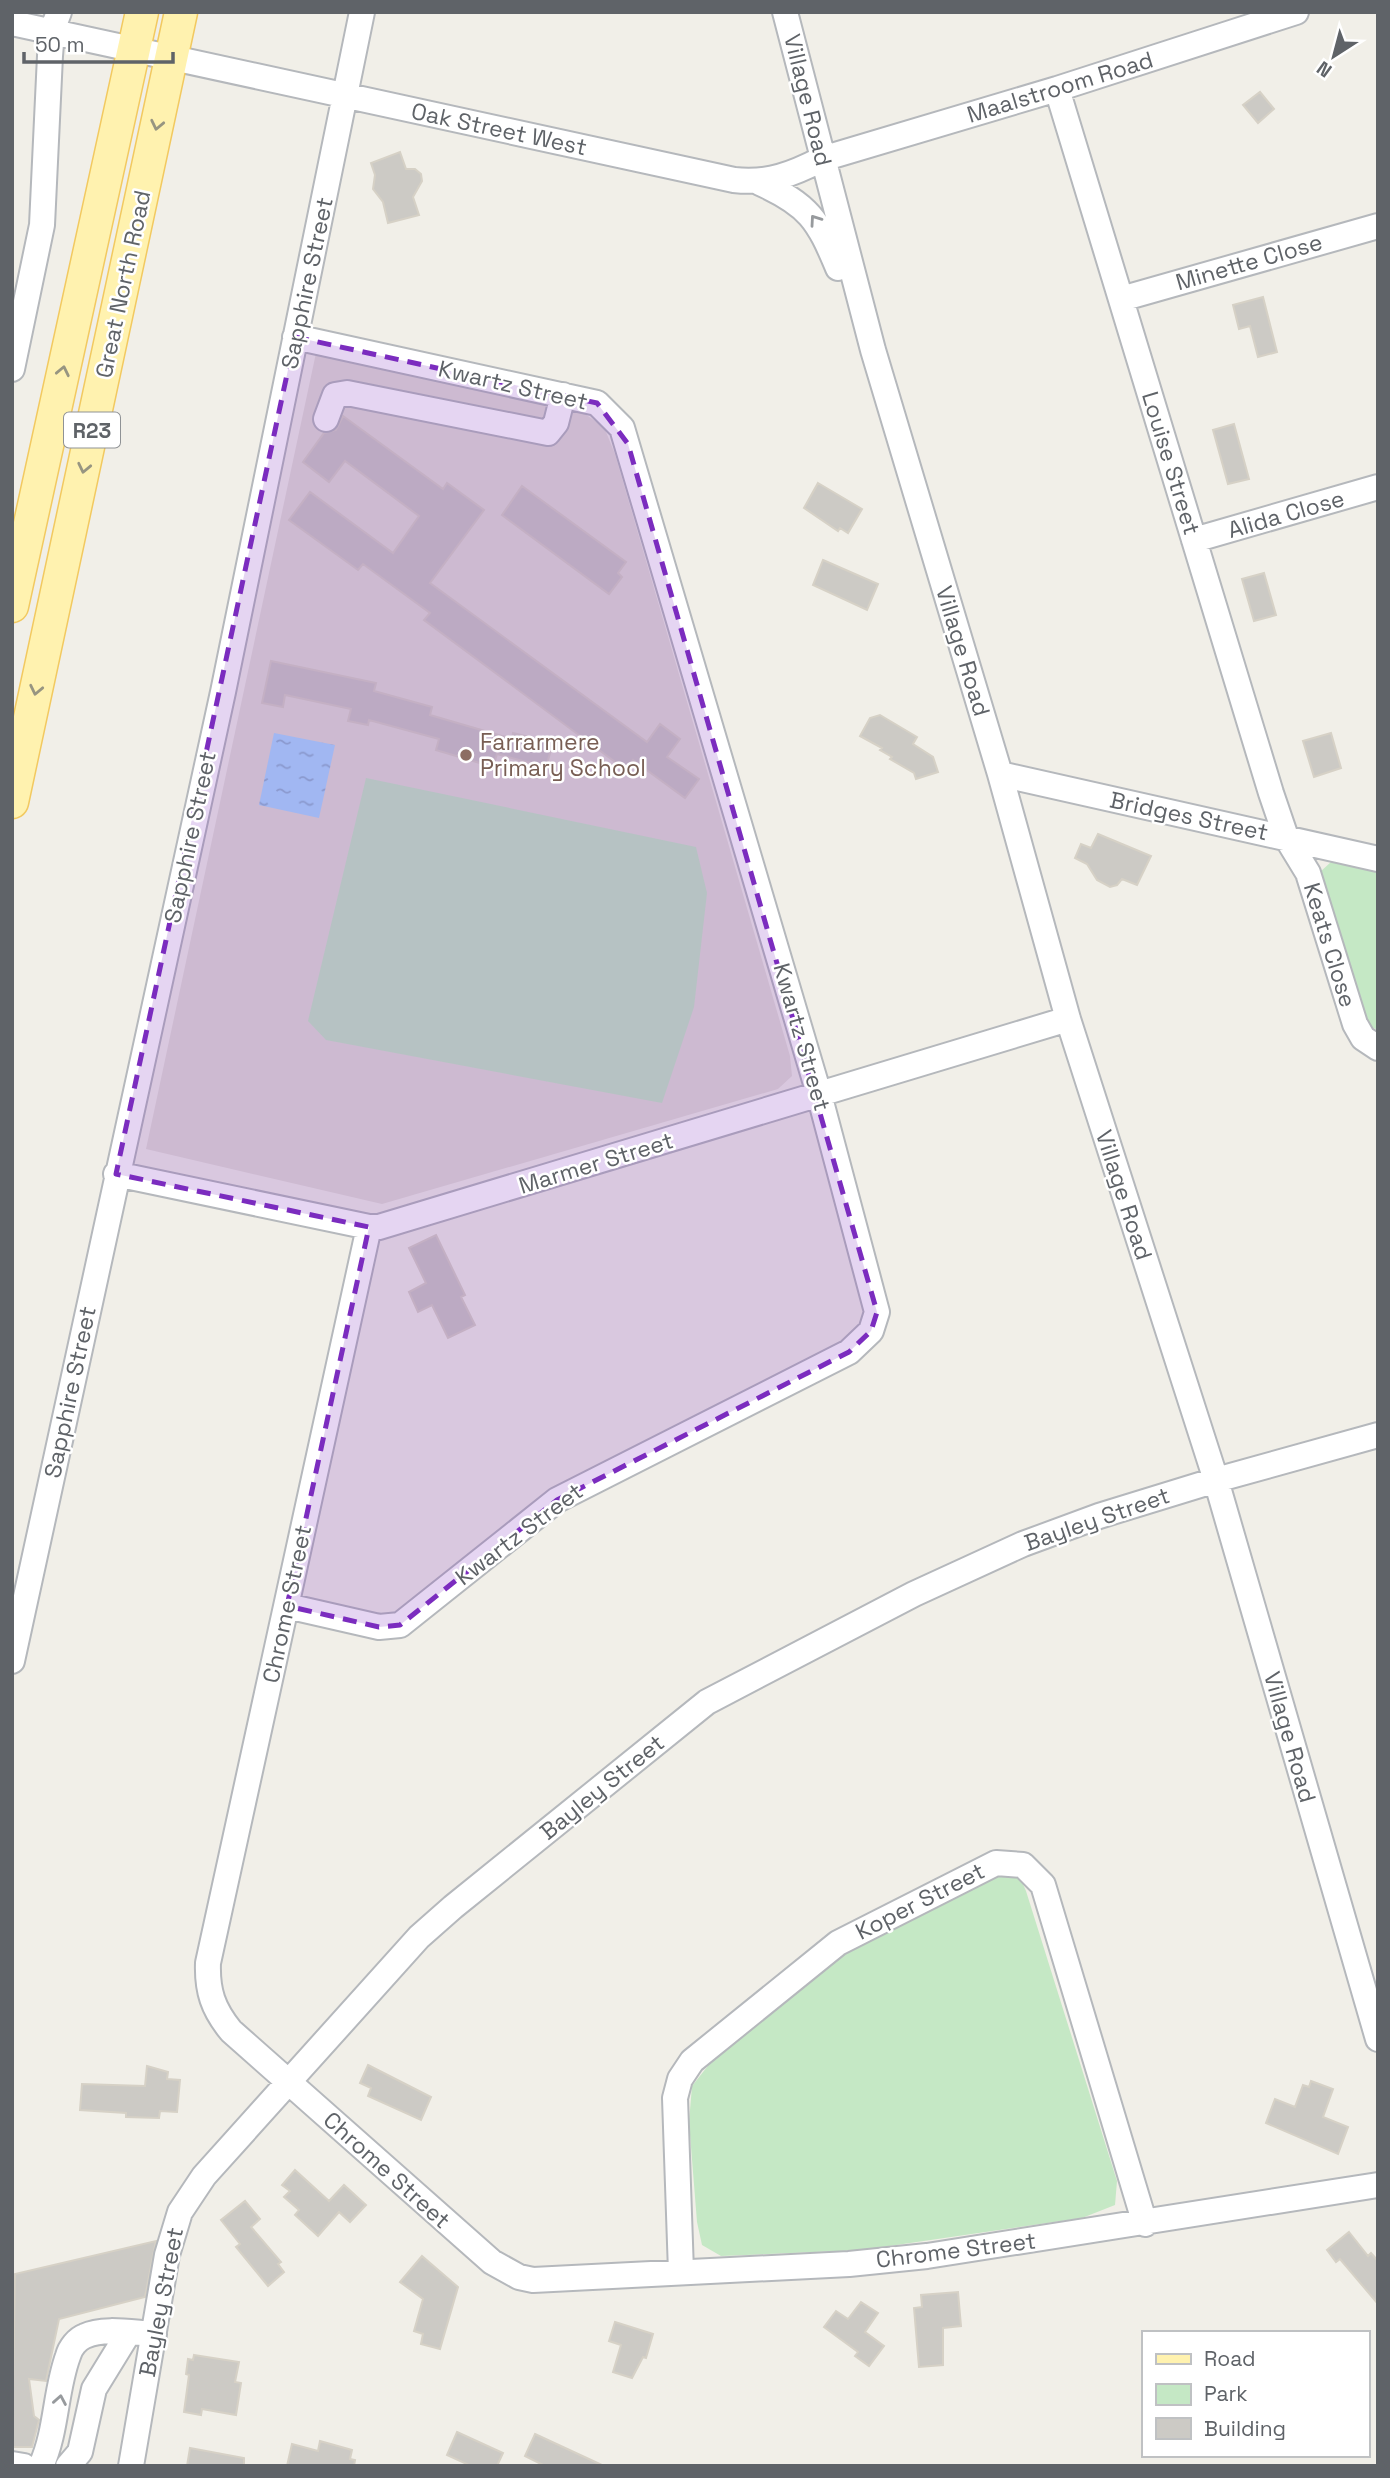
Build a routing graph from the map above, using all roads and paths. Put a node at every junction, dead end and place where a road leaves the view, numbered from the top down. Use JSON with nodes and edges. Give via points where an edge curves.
{"nodes":[{"id":1,"x":142,"y":12,"type":"edge"},
{"id":2,"x":181,"y":12,"type":"edge"},
{"id":3,"x":362,"y":12,"type":"edge"},
{"id":4,"x":785,"y":12,"type":"edge"},
{"id":5,"x":1296,"y":12,"type":"edge"},
{"id":6,"x":56,"y":21,"type":"edge"},
{"id":7,"x":12,"y":23,"type":"edge"},
{"id":8,"x":134,"y":48,"type":"junction"},
{"id":9,"x":172,"y":59,"type":"junction"},
{"id":10,"x":1057,"y":89,"type":"junction"},
{"id":11,"x":346,"y":96,"type":"junction"},
{"id":12,"x":822,"y":159,"type":"junction"},
{"id":13,"x":760,"y":183,"type":"junction"},
{"id":14,"x":1378,"y":226,"type":"edge"},
{"id":15,"x":1121,"y":299,"type":"junction"},
{"id":16,"x":295,"y":337,"type":"junction"},
{"id":17,"x":873,"y":350,"type":"junction"},
{"id":18,"x":12,"y":369,"type":"edge"},
{"id":19,"x":564,"y":394,"type":"junction"},
{"id":20,"x":326,"y":419,"type":"dead end"},
{"id":21,"x":1378,"y":487,"type":"edge"},
{"id":22,"x":1194,"y":540,"type":"junction"},
{"id":23,"x":12,"y":606,"type":"edge"},
{"id":24,"x":1000,"y":774,"type":"junction"},
{"id":25,"x":12,"y":802,"type":"edge"},
{"id":26,"x":1286,"y":837,"type":"junction"},
{"id":27,"x":1378,"y":859,"type":"edge"},
{"id":28,"x":1068,"y":1019,"type":"junction"},
{"id":29,"x":1378,"y":1048,"type":"edge"},
{"id":30,"x":819,"y":1094,"type":"junction"},
{"id":31,"x":116,"y":1174,"type":"junction"},
{"id":32,"x":369,"y":1227,"type":"junction"},
{"id":33,"x":1378,"y":1435,"type":"edge"},
{"id":34,"x":1216,"y":1480,"type":"junction"},
{"id":35,"x":287,"y":1606,"type":"junction"},
{"id":36,"x":12,"y":1661,"type":"edge"},
{"id":37,"x":1378,"y":2039,"type":"edge"},
{"id":38,"x":287,"y":2080,"type":"junction"},
{"id":39,"x":1378,"y":2185,"type":"edge"},
{"id":40,"x":1145,"y":2224,"type":"junction"},
{"id":41,"x":681,"y":2272,"type":"junction"},
{"id":42,"x":129,"y":2332,"type":"junction"},
{"id":43,"x":154,"y":2334,"type":"junction"},
{"id":44,"x":12,"y":2464,"type":"edge"},
{"id":45,"x":24,"y":2466,"type":"edge"},
{"id":46,"x":41,"y":2466,"type":"edge"},
{"id":47,"x":68,"y":2466,"type":"edge"},
{"id":48,"x":131,"y":2466,"type":"edge"}],
"edges":[{"from":1,"to":8,"type":"main road","name":"Great North Road","number":"R23"},
{"from":2,"to":9,"type":"main road","name":"Great North Road","number":"R23"},
{"from":3,"to":11,"type":"street","name":"Sapphire Street"},
{"from":4,"to":12,"type":"street","name":"Village Road"},
{"from":5,"to":10,"type":"street","name":"Maalstroom Road"},
{"from":6,"to":7,"type":"street","name":"Oak Street West"},
{"from":6,"to":8,"type":"street","name":"Oak Street West"},
{"from":6,"to":18,"type":"street","via":[[42,225]]},
{"from":8,"to":9,"type":"street","name":"Oak Street West"},
{"from":23,"to":8,"type":"main road","name":"Great North Road","number":"R23","one_way":true},
{"from":9,"to":11,"type":"street","name":"Oak Street West"},
{"from":9,"to":25,"type":"main road","name":"Great North Road","number":"R23","one_way":true},
{"from":10,"to":12,"type":"street","name":"Maalstroom Road"},
{"from":10,"to":15,"type":"street","name":"Louise Street"},
{"from":11,"to":13,"type":"street","name":"Oak Street West"},
{"from":11,"to":16,"type":"street","name":"Sapphire Street"},
{"from":12,"to":13,"type":"street","name":"Oak Street West"},
{"from":12,"to":17,"type":"street","name":"Village Road"},
{"from":17,"to":13,"type":"street","name":"Village Road","one_way":true,"via":[[814,217],[791,197]]},
{"from":14,"to":15,"type":"street","name":"Minette Close"},
{"from":15,"to":22,"type":"street","name":"Louise Street"},
{"from":16,"to":19,"type":"street","name":"Kwartz Street"},
{"from":16,"to":31,"type":"street","name":"Sapphire Street","via":[[223,692]]},
{"from":17,"to":24,"type":"street","name":"Village Road"},
{"from":19,"to":20,"type":"street","via":[[556,423],[548,433],[347,393],[335,395]]},
{"from":19,"to":30,"type":"street","name":"Kwartz Street","via":[[597,403],[622,428],[628,444]]},
{"from":21,"to":22,"type":"street","name":"Alida Close"},
{"from":22,"to":26,"type":"street","name":"Louise Street"},
{"from":24,"to":26,"type":"street","name":"Bridges Street"},
{"from":24,"to":28,"type":"street","name":"Village Road"},
{"from":26,"to":27,"type":"street","name":"Bridges Street"},
{"from":26,"to":29,"type":"street","name":"Keats Close","via":[[1308,873],[1355,1024],[1363,1038]]},
{"from":28,"to":30,"type":"street","name":"Marmer Street"},
{"from":28,"to":34,"type":"street","name":"Village Road"},
{"from":30,"to":32,"type":"street","name":"Marmer Street"},
{"from":30,"to":35,"type":"street","name":"Kwartz Street","via":[[876,1301],[871,1331],[858,1345],[557,1500],[400,1625],[379,1627]]},
{"from":31,"to":32,"type":"street","name":"Marmer Street"},
{"from":31,"to":36,"type":"street","name":"Sapphire Street"},
{"from":32,"to":35,"type":"street","name":"Chrome Street"},
{"from":33,"to":34,"type":"street","name":"Bayley Street"},
{"from":34,"to":37,"type":"street","name":"Village Road"},
{"from":34,"to":38,"type":"street","name":"Bayley Street","via":[[1012,1549],[715,1697],[419,1937]]},
{"from":35,"to":38,"type":"street","name":"Chrome Street","via":[[208,1963],[213,2004],[222,2020]]},
{"from":38,"to":41,"type":"street","name":"Chrome Street","via":[[505,2270],[519,2277],[546,2280]]},
{"from":38,"to":43,"type":"street","name":"Bayley Street","via":[[204,2176],[180,2212],[167,2255]]},
{"from":39,"to":40,"type":"street","name":"Chrome Street"},
{"from":40,"to":41,"type":"street","name":"Chrome Street","via":[[849,2264]]},
{"from":40,"to":41,"type":"street","name":"Koper Street","via":[[1043,1885],[1023,1865],[996,1863],[838,1943],[692,2061],[674,2098]]},
{"from":42,"to":43,"type":"street"},
{"from":46,"to":42,"type":"street","one_way":true,"via":[[74,2344],[97,2333]]},
{"from":42,"to":47,"type":"street","via":[[94,2389],[80,2452]]},
{"from":43,"to":48,"type":"street","name":"Bayley Street"},
{"from":44,"to":45,"type":"street"}]}
